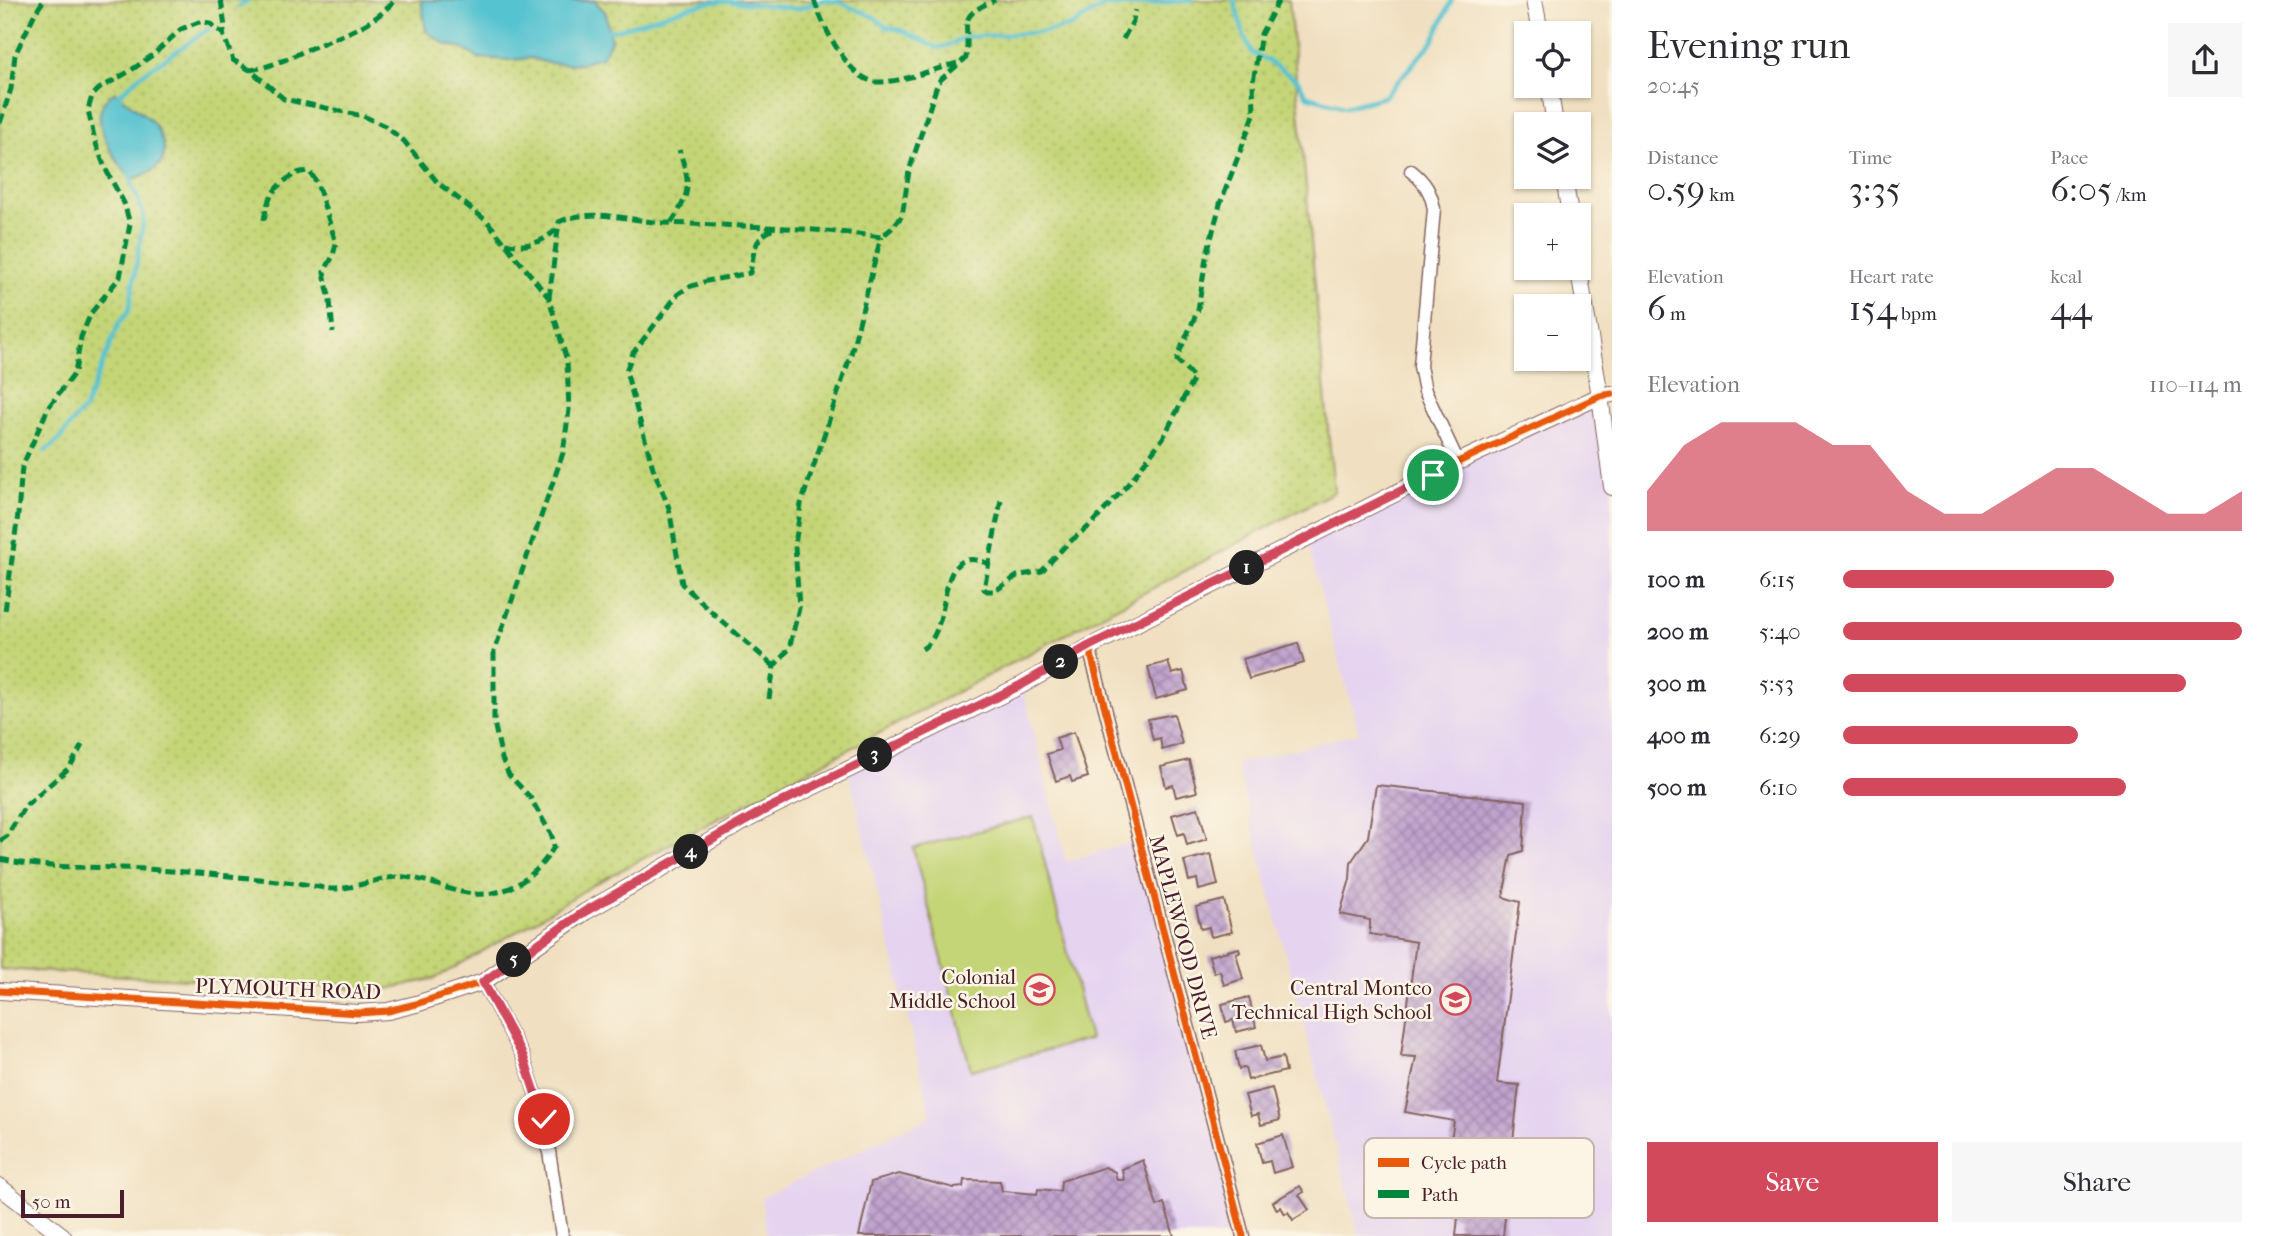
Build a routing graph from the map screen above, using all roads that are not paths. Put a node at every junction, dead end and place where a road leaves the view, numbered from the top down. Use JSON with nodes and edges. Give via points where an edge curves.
{"nodes":[{"id":1,"x":1534,"y":0,"type":"edge"},
{"id":2,"x":1538,"y":21,"type":"edge"},
{"id":3,"x":1411,"y":171,"type":"dead end"},
{"id":4,"x":1581,"y":280,"type":"edge"},
{"id":5,"x":1606,"y":395,"type":"edge"},
{"id":6,"x":1458,"y":462,"type":"junction"},
{"id":7,"x":1612,"y":487,"type":"edge"},
{"id":8,"x":1089,"y":646,"type":"junction"},
{"id":9,"x":483,"y":982,"type":"junction"},
{"id":10,"x":0,"y":991,"type":"edge"},
{"id":11,"x":0,"y":1187,"type":"edge"},
{"id":12,"x":63,"y":1236,"type":"edge"},
{"id":13,"x":562,"y":1236,"type":"edge"},
{"id":14,"x":1243,"y":1236,"type":"edge"}],
"edges":[{"from":1,"to":2,"type":"street"},
{"from":3,"to":6,"type":"street","via":[[1422,179],[1434,209],[1420,366],[1424,391]]},
{"from":4,"to":5,"type":"street"},
{"from":5,"to":6,"type":"street","name":"PLYMOUTH ROAD"},
{"from":5,"to":7,"type":"street"},
{"from":6,"to":8,"type":"street","name":"PLYMOUTH ROAD"},
{"from":8,"to":9,"type":"street","name":"PLYMOUTH ROAD","via":[[1021,685],[761,812],[584,912]]},
{"from":8,"to":14,"type":"street","name":"MAPLEWOOD DRIVE"},
{"from":9,"to":10,"type":"street","name":"PLYMOUTH ROAD","via":[[388,1011],[358,1013]]},
{"from":9,"to":13,"type":"street","via":[[523,1056],[544,1119]]},
{"from":11,"to":12,"type":"street"}]}
